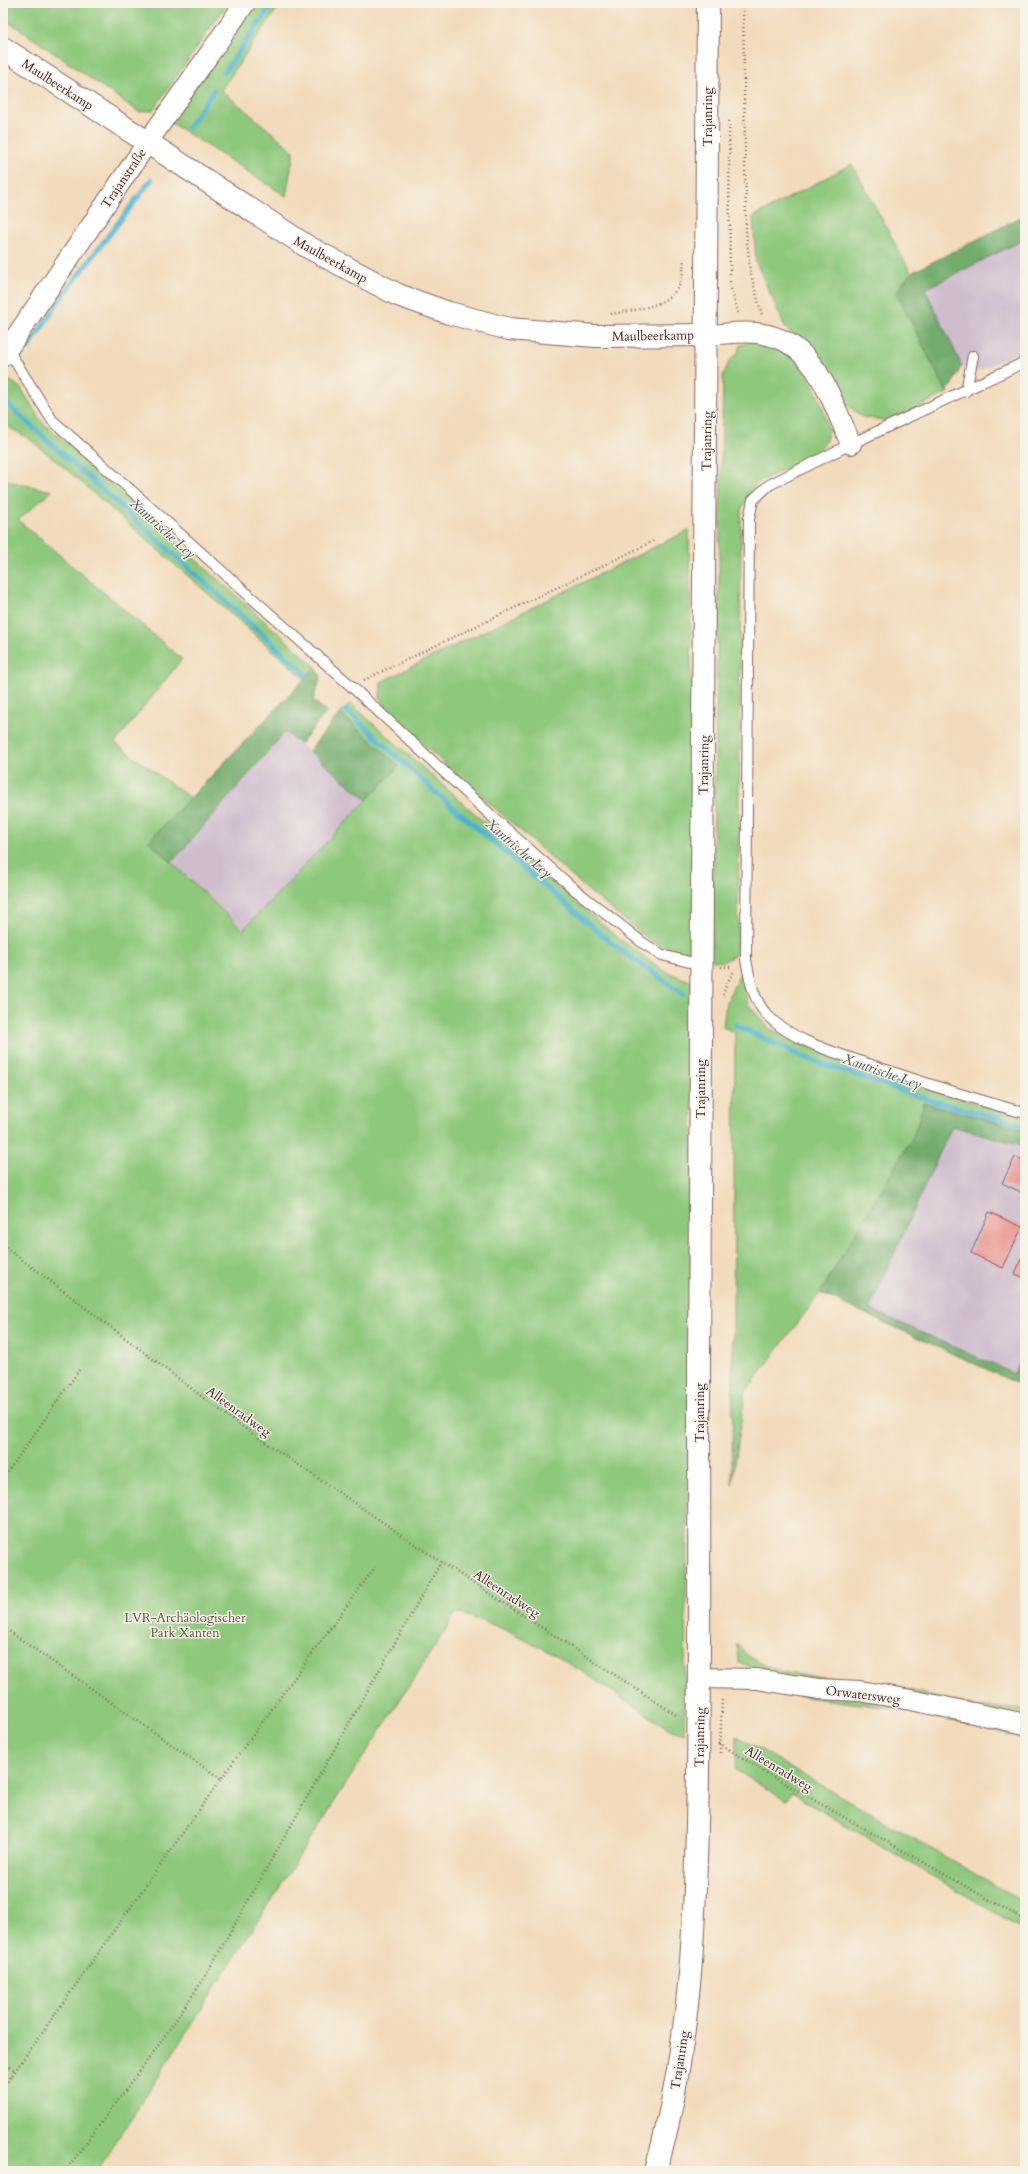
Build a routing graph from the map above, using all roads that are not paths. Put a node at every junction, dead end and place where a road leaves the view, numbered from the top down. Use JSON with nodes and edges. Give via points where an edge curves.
{"nodes":[{"id":1,"x":245,"y":3,"type":"edge"},
{"id":2,"x":708,"y":3,"type":"edge"},
{"id":3,"x":3,"y":48,"type":"edge"},
{"id":4,"x":147,"y":143,"type":"junction"},
{"id":5,"x":707,"y":335,"type":"junction"},
{"id":6,"x":5,"y":353,"type":"edge"},
{"id":7,"x":973,"y":356,"type":"dead end"},
{"id":8,"x":1025,"y":362,"type":"edge"},
{"id":9,"x":966,"y":391,"type":"junction"},
{"id":10,"x":851,"y":444,"type":"junction"},
{"id":11,"x":701,"y":965,"type":"junction"},
{"id":12,"x":1025,"y":1113,"type":"edge"},
{"id":13,"x":700,"y":1678,"type":"junction"},
{"id":14,"x":1025,"y":1724,"type":"edge"},
{"id":15,"x":656,"y":2171,"type":"edge"}],
"edges":[{"from":1,"to":4,"type":"street","name":"Trajanstraße"},
{"from":2,"to":5,"type":"main road","name":"Trajanring"},
{"from":3,"to":4,"type":"main road","name":"Maulbeerkamp"},
{"from":4,"to":5,"type":"main road","name":"Maulbeerkamp","via":[[308,247],[398,295],[449,313],[510,330],[595,336]]},
{"from":4,"to":6,"type":"street","name":"Trajanstraße"},
{"from":5,"to":10,"type":"street","via":[[768,335],[791,344],[818,371]]},
{"from":5,"to":11,"type":"main road","name":"Trajanring"},
{"from":6,"to":11,"type":"lane","via":[[52,420],[574,889],[662,955]]},
{"from":7,"to":9,"type":"lane"},
{"from":8,"to":9,"type":"lane"},
{"from":9,"to":10,"type":"lane"},
{"from":10,"to":12,"type":"lane","via":[[769,485],[753,500],[749,519],[746,960],[751,985],[758,1002],[768,1016],[782,1028],[826,1049],[954,1093]]},
{"from":11,"to":13,"type":"main road","name":"Trajanring"},
{"from":13,"to":14,"type":"street","name":"Orwatersweg","via":[[757,1679],[819,1689],[860,1692]]},
{"from":13,"to":15,"type":"main road","name":"Trajanring","via":[[696,1903],[692,1958],[676,2086]]}]}
